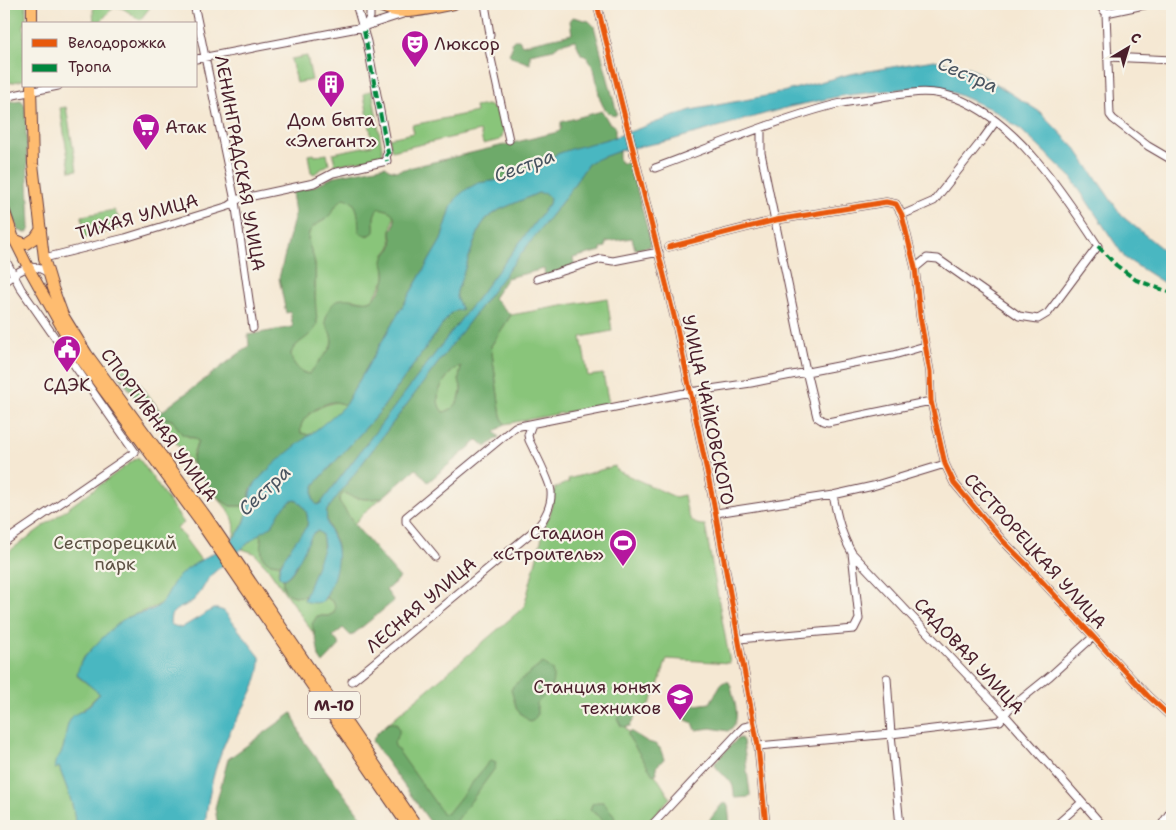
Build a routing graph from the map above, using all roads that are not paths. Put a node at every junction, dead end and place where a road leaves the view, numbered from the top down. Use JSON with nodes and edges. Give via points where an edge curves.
{"nodes":[{"id":1,"x":32,"y":4,"type":"edge"},
{"id":2,"x":194,"y":4,"type":"edge"},
{"id":3,"x":356,"y":4,"type":"edge"},
{"id":4,"x":370,"y":4,"type":"edge"},
{"id":5,"x":376,"y":4,"type":"edge"},
{"id":6,"x":454,"y":4,"type":"edge"},
{"id":7,"x":485,"y":4,"type":"edge"},
{"id":8,"x":597,"y":4,"type":"edge"},
{"id":9,"x":1098,"y":4,"type":"edge"},
{"id":10,"x":1149,"y":4,"type":"edge"},
{"id":11,"x":418,"y":11,"type":"junction"},
{"id":12,"x":1106,"y":13,"type":"junction"},
{"id":13,"x":32,"y":22,"type":"edge"},
{"id":14,"x":364,"y":28,"type":"junction"},
{"id":15,"x":1109,"y":56,"type":"junction"},
{"id":16,"x":206,"y":58,"type":"junction"},
{"id":17,"x":198,"y":59,"type":"edge"},
{"id":18,"x":1172,"y":60,"type":"edge"},
{"id":19,"x":31,"y":89,"type":"edge"},
{"id":20,"x":4,"y":97,"type":"edge"},
{"id":21,"x":996,"y":121,"type":"junction"},
{"id":22,"x":761,"y":129,"type":"junction"},
{"id":23,"x":509,"y":140,"type":"dead end"},
{"id":24,"x":1172,"y":160,"type":"edge"},
{"id":25,"x":655,"y":168,"type":"dead end"},
{"id":26,"x":235,"y":201,"type":"junction"},
{"id":27,"x":4,"y":209,"type":"edge"},
{"id":28,"x":902,"y":215,"type":"junction"},
{"id":29,"x":776,"y":220,"type":"junction"},
{"id":30,"x":41,"y":229,"type":"junction"},
{"id":31,"x":14,"y":239,"type":"junction"},
{"id":32,"x":669,"y":247,"type":"dead end"},
{"id":33,"x":659,"y":252,"type":"junction"},
{"id":34,"x":4,"y":257,"type":"edge"},
{"id":35,"x":44,"y":258,"type":"junction"},
{"id":36,"x":28,"y":267,"type":"junction"},
{"id":37,"x":916,"y":268,"type":"junction"},
{"id":38,"x":48,"y":273,"type":"junction"},
{"id":39,"x":13,"y":276,"type":"junction"},
{"id":40,"x":537,"y":278,"type":"dead end"},
{"id":41,"x":4,"y":282,"type":"edge"},
{"id":42,"x":60,"y":318,"type":"junction"},
{"id":43,"x":253,"y":328,"type":"dead end"},
{"id":44,"x":925,"y":346,"type":"junction"},
{"id":45,"x":806,"y":371,"type":"junction"},
{"id":46,"x":690,"y":392,"type":"junction"},
{"id":47,"x":931,"y":401,"type":"junction"},
{"id":48,"x":532,"y":424,"type":"junction"},
{"id":49,"x":945,"y":464,"type":"junction"},
{"id":50,"x":833,"y":495,"type":"junction"},
{"id":51,"x":716,"y":513,"type":"junction"},
{"id":52,"x":4,"y":542,"type":"edge"},
{"id":53,"x":852,"y":553,"type":"junction"},
{"id":54,"x":434,"y":556,"type":"dead end"},
{"id":55,"x":249,"y":585,"type":"junction"},
{"id":56,"x":1093,"y":636,"type":"junction"},
{"id":57,"x":739,"y":639,"type":"junction"},
{"id":58,"x":887,"y":678,"type":"dead end"},
{"id":59,"x":352,"y":680,"type":"dead end"},
{"id":60,"x":1005,"y":715,"type":"junction"},
{"id":61,"x":1172,"y":718,"type":"edge"},
{"id":62,"x":754,"y":725,"type":"junction"},
{"id":63,"x":891,"y":734,"type":"junction"},
{"id":64,"x":758,"y":746,"type":"junction"},
{"id":65,"x":1081,"y":803,"type":"junction"},
{"id":66,"x":1172,"y":809,"type":"edge"},
{"id":67,"x":408,"y":826,"type":"edge"},
{"id":68,"x":417,"y":826,"type":"edge"},
{"id":69,"x":652,"y":826,"type":"edge"},
{"id":70,"x":766,"y":826,"type":"edge"},
{"id":71,"x":900,"y":826,"type":"edge"},
{"id":72,"x":1055,"y":826,"type":"edge"},
{"id":73,"x":1103,"y":826,"type":"edge"},
{"id":74,"x":1161,"y":826,"type":"edge"}],
"edges":[{"from":1,"to":13,"type":"highway"},
{"from":2,"to":16,"type":"street","name":"ЛЕНИНГРАДСКАЯ УЛИЦА"},
{"from":3,"to":14,"type":"street"},
{"from":4,"to":14,"type":"street","via":[[370,17]]},
{"from":5,"to":11,"type":"highway","via":[[393,12]]},
{"from":6,"to":11,"type":"highway"},
{"from":7,"to":23,"type":"street","via":[[490,34],[488,45]]},
{"from":8,"to":33,"type":"street","name":"УЛИЦА ЧАЙКОВСКОГО"},
{"from":9,"to":12,"type":"street"},
{"from":10,"to":12,"type":"street"},
{"from":11,"to":14,"type":"street"},
{"from":12,"to":15,"type":"street"},
{"from":14,"to":16,"type":"street"},
{"from":14,"to":26,"type":"street","name":"ТИХАЯ УЛИЦА","via":[[387,161],[333,173],[314,183]]},
{"from":15,"to":18,"type":"street"},
{"from":15,"to":24,"type":"street","via":[[1113,119]]},
{"from":16,"to":17,"type":"street"},
{"from":16,"to":26,"type":"street","name":"ЛЕНИНГРАДСКАЯ УЛИЦА"},
{"from":19,"to":20,"type":"street"},
{"from":19,"to":30,"type":"highway","number":"М-10","via":[[33,157]]},
{"from":21,"to":22,"type":"street","via":[[957,98],[927,91],[836,104]]},
{"from":21,"to":28,"type":"street","via":[[934,201]]},
{"from":21,"to":37,"type":"street","via":[[1021,143],[1065,196],[1098,246],[1048,313],[1038,319],[1019,316],[938,259],[927,258]]},
{"from":22,"to":25,"type":"street"},
{"from":22,"to":29,"type":"street","via":[[761,153]]},
{"from":26,"to":35,"type":"street","name":"ТИХАЯ УЛИЦА","via":[[229,206],[125,238]]},
{"from":26,"to":43,"type":"street","name":"ЛЕНИНГРАДСКАЯ УЛИЦА"},
{"from":27,"to":31,"type":"highway","number":"М-10"},
{"from":28,"to":29,"type":"street","via":[[896,204],[886,202]]},
{"from":28,"to":37,"type":"street","name":"СЕСТРОРЕЦКАЯ УЛИЦА"},
{"from":29,"to":32,"type":"street"},
{"from":29,"to":45,"type":"street"},
{"from":30,"to":31,"type":"highway","via":[[26,244]]},
{"from":30,"to":35,"type":"highway","number":"М-10"},
{"from":31,"to":36,"type":"highway","number":"М-10"},
{"from":33,"to":40,"type":"street","via":[[613,261],[601,259]]},
{"from":33,"to":46,"type":"street","name":"УЛИЦА ЧАЙКОВСКОГО"},
{"from":34,"to":39,"type":"street"},
{"from":35,"to":38,"type":"highway","number":"М-10"},
{"from":36,"to":38,"type":"street","via":[[37,266]]},
{"from":36,"to":39,"type":"street"},
{"from":36,"to":42,"type":"highway","number":"М-10"},
{"from":37,"to":44,"type":"street","name":"СЕСТРОРЕЦКАЯ УЛИЦА"},
{"from":38,"to":42,"type":"highway","number":"М-10"},
{"from":39,"to":41,"type":"street"},
{"from":39,"to":52,"type":"street","via":[[135,452]]},
{"from":42,"to":55,"type":"highway","name":"СПОРТИВНАЯ УЛИЦА","number":"М-10","via":[[75,351],[99,385],[202,518]]},
{"from":44,"to":45,"type":"street","via":[[909,352]]},
{"from":44,"to":47,"type":"street","name":"СЕСТРОРЕЦКАЯ УЛИЦА"},
{"from":45,"to":46,"type":"street"},
{"from":45,"to":47,"type":"street","via":[[817,417],[823,421]]},
{"from":46,"to":48,"type":"street"},
{"from":46,"to":51,"type":"street","name":"УЛИЦА ЧАЙКОВСКОГО"},
{"from":47,"to":49,"type":"street","name":"СЕСТРОРЕЦКАЯ УЛИЦА"},
{"from":48,"to":54,"type":"street","via":[[515,427],[406,517],[406,522]]},
{"from":48,"to":59,"type":"street","name":"ЛЕСНАЯ УЛИЦА","via":[[529,440],[552,490],[543,521]]},
{"from":49,"to":50,"type":"street"},
{"from":49,"to":56,"type":"street","name":"СЕСТРОРЕЦКАЯ УЛИЦА","via":[[954,484],[1003,541]]},
{"from":50,"to":51,"type":"street"},
{"from":50,"to":53,"type":"street","name":"САДОВАЯ УЛИЦА","via":[[839,525]]},
{"from":51,"to":57,"type":"street","name":"УЛИЦА ЧАЙКОВСКОГО"},
{"from":53,"to":57,"type":"street","via":[[859,619],[854,629]]},
{"from":53,"to":60,"type":"street","name":"САДОВАЯ УЛИЦА"},
{"from":55,"to":67,"type":"highway","name":"СПОРТИВНАЯ УЛИЦА","number":"М-10"},
{"from":55,"to":68,"type":"highway","name":"СПОРТИВНАЯ УЛИЦА","number":"М-10"},
{"from":56,"to":60,"type":"street"},
{"from":56,"to":61,"type":"street","name":"СЕСТРОРЕЦКАЯ УЛИЦА"},
{"from":57,"to":62,"type":"street","name":"УЛИЦА ЧАЙКОВСКОГО"},
{"from":58,"to":63,"type":"street"},
{"from":60,"to":63,"type":"street","via":[[1000,721]]},
{"from":60,"to":65,"type":"street","name":"САДОВАЯ УЛИЦА"},
{"from":62,"to":64,"type":"street","name":"УЛИЦА ЧАЙКОВСКОГО"},
{"from":62,"to":69,"type":"street","via":[[744,727]]},
{"from":63,"to":64,"type":"street"},
{"from":63,"to":71,"type":"street"},
{"from":64,"to":70,"type":"street","name":"УЛИЦА ЧАЙКОВСКОГО"},
{"from":65,"to":72,"type":"street"},
{"from":65,"to":73,"type":"street","name":"САДОВАЯ УЛИЦА"},
{"from":66,"to":74,"type":"street"}]}
